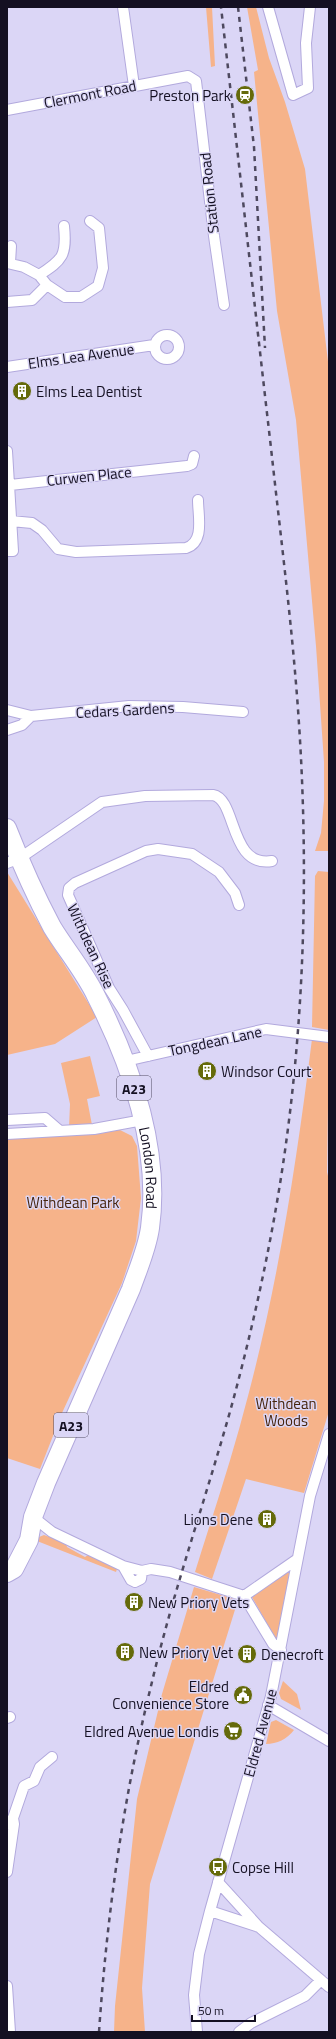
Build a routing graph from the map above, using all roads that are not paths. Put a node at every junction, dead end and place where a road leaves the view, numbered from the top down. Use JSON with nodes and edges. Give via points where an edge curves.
{"nodes":[{"id":1,"x":123,"y":7,"type":"edge"},
{"id":2,"x":268,"y":7,"type":"edge"},
{"id":3,"x":310,"y":7,"type":"edge"},
{"id":4,"x":196,"y":81,"type":"joint"},
{"id":5,"x":134,"y":86,"type":"junction"},
{"id":6,"x":7,"y":110,"type":"edge"},
{"id":7,"x":90,"y":221,"type":"dead end"},
{"id":8,"x":64,"y":226,"type":"dead end"},
{"id":9,"x":11,"y":246,"type":"dead end"},
{"id":10,"x":8,"y":263,"type":"edge"},
{"id":11,"x":39,"y":275,"type":"junction"},
{"id":12,"x":47,"y":285,"type":"junction"},
{"id":13,"x":7,"y":302,"type":"edge"},
{"id":14,"x":224,"y":305,"type":"dead end"},
{"id":15,"x":154,"y":346,"type":"dead end"},
{"id":16,"x":7,"y":367,"type":"edge"},
{"id":17,"x":7,"y":451,"type":"edge"},
{"id":18,"x":194,"y":456,"type":"dead end"},
{"id":19,"x":10,"y":485,"type":"junction"},
{"id":20,"x":198,"y":500,"type":"dead end"},
{"id":21,"x":11,"y":521,"type":"junction"},
{"id":22,"x":7,"y":551,"type":"edge"},
{"id":23,"x":7,"y":710,"type":"edge"},
{"id":24,"x":243,"y":712,"type":"dead end"},
{"id":25,"x":31,"y":716,"type":"junction"},
{"id":26,"x":7,"y":730,"type":"edge"},
{"id":27,"x":7,"y":828,"type":"edge"},
{"id":28,"x":13,"y":861,"type":"edge"},
{"id":29,"x":272,"y":861,"type":"dead end"},
{"id":30,"x":239,"y":905,"type":"dead end"},
{"id":31,"x":329,"y":1037,"type":"edge"},
{"id":32,"x":148,"y":1056,"type":"junction"},
{"id":33,"x":126,"y":1061,"type":"junction"},
{"id":34,"x":7,"y":1120,"type":"edge"},
{"id":35,"x":143,"y":1120,"type":"junction"},
{"id":36,"x":60,"y":1131,"type":"junction"},
{"id":37,"x":7,"y":1134,"type":"edge"},
{"id":38,"x":329,"y":1434,"type":"edge"},
{"id":39,"x":32,"y":1525,"type":"junction"},
{"id":40,"x":52,"y":1532,"type":"junction"},
{"id":41,"x":296,"y":1560,"type":"junction"},
{"id":42,"x":7,"y":1562,"type":"edge"},
{"id":43,"x":7,"y":1573,"type":"edge"},
{"id":44,"x":244,"y":1596,"type":"junction"},
{"id":45,"x":281,"y":1650,"type":"junction"},
{"id":46,"x":268,"y":1705,"type":"junction"},
{"id":47,"x":329,"y":1741,"type":"edge"},
{"id":48,"x":52,"y":1756,"type":"dead end"},
{"id":49,"x":10,"y":1821,"type":"edge"},
{"id":50,"x":7,"y":1872,"type":"edge"},
{"id":51,"x":218,"y":1882,"type":"junction"},
{"id":52,"x":210,"y":1910,"type":"junction"},
{"id":53,"x":259,"y":1926,"type":"junction"},
{"id":54,"x":321,"y":1980,"type":"junction"},
{"id":55,"x":7,"y":1986,"type":"edge"},
{"id":56,"x":329,"y":1987,"type":"edge"},
{"id":57,"x":10,"y":2032,"type":"edge"},
{"id":58,"x":197,"y":2032,"type":"edge"},
{"id":59,"x":239,"y":2032,"type":"edge"}],
"edges":[{"from":1,"to":5,"type":"street"},
{"from":2,"to":3,"type":"street","via":[[293,95],[308,88],[306,43]]},
{"from":4,"to":5,"type":"street","name":"Clermont Road","via":[[188,76]]},
{"from":4,"to":14,"type":"street","name":"Station Road"},
{"from":5,"to":6,"type":"street","name":"Clermont Road"},
{"from":7,"to":12,"type":"street","via":[[99,228],[103,268],[98,286],[81,297],[65,297]]},
{"from":8,"to":11,"type":"street","via":[[62,256],[56,264]]},
{"from":9,"to":10,"type":"street"},
{"from":10,"to":11,"type":"street","via":[[24,267]]},
{"from":11,"to":12,"type":"street"},
{"from":12,"to":13,"type":"street","via":[[32,300]]},
{"from":15,"to":16,"type":"street","name":"Elms Lea Avenue"},
{"from":17,"to":19,"type":"street"},
{"from":18,"to":19,"type":"street","name":"Curwen Place","via":[[192,464],[187,466]]},
{"from":19,"to":21,"type":"street"},
{"from":20,"to":21,"type":"street","via":[[198,536],[194,543],[186,548],[62,551],[53,545],[37,526],[27,522]]},
{"from":21,"to":22,"type":"street","via":[[13,551]]},
{"from":23,"to":25,"type":"street","name":"Cedars Gardens"},
{"from":24,"to":25,"type":"street","name":"Cedars Gardens","via":[[129,706]]},
{"from":25,"to":26,"type":"street","name":"Cedars Gardens","via":[[22,724]]},
{"from":27,"to":28,"type":"highway","name":"London Road","number":"A23"},
{"from":28,"to":29,"type":"street","via":[[102,802],[145,796],[213,795],[221,800],[247,853],[257,861]]},
{"from":28,"to":33,"type":"highway","name":"London Road","number":"A23","via":[[96,994]]},
{"from":30,"to":32,"type":"street","name":"Withdean Rise","via":[[235,893],[219,872],[192,854],[158,849],[146,851],[104,869],[75,882],[69,888],[68,895],[92,953]]},
{"from":31,"to":32,"type":"street","name":"Tongdean Lane","via":[[266,1030]]},
{"from":32,"to":33,"type":"street","name":"Tongdean Lane"},
{"from":33,"to":35,"type":"highway","name":"London Road","number":"A23"},
{"from":34,"to":36,"type":"street","via":[[45,1118]]},
{"from":35,"to":36,"type":"street","via":[[94,1129]]},
{"from":35,"to":39,"type":"highway","name":"London Road","number":"A23","via":[[151,1171],[152,1201],[150,1229],[143,1256]]},
{"from":36,"to":37,"type":"street"},
{"from":38,"to":41,"type":"street","name":"Eldred Avenue","via":[[310,1496]]},
{"from":39,"to":40,"type":"street"},
{"from":39,"to":40,"type":"street","via":[[39,1530]]},
{"from":39,"to":42,"type":"highway","name":"London Road","number":"A23","via":[[25,1524]]},
{"from":39,"to":43,"type":"highway","name":"London Road","number":"A23","via":[[14,1569]]},
{"from":40,"to":44,"type":"street","via":[[123,1566],[142,1571],[151,1569],[170,1572]]},
{"from":41,"to":44,"type":"street"},
{"from":41,"to":45,"type":"street","name":"Eldred Avenue"},
{"from":44,"to":45,"type":"street","via":[[273,1644]]},
{"from":45,"to":46,"type":"street","name":"Eldred Avenue"},
{"from":46,"to":47,"type":"street"},
{"from":46,"to":51,"type":"street","name":"Eldred Avenue"},
{"from":48,"to":49,"type":"street","via":[[40,1767],[34,1781],[24,1786]]},
{"from":49,"to":50,"type":"street","via":[[14,1824]]},
{"from":51,"to":52,"type":"street","name":"Eldred Avenue"},
{"from":51,"to":53,"type":"street"},
{"from":52,"to":53,"type":"street"},
{"from":52,"to":58,"type":"street","name":"Eldred Avenue","via":[[199,1954],[194,1995]]},
{"from":53,"to":54,"type":"street"},
{"from":54,"to":56,"type":"street"},
{"from":54,"to":59,"type":"street","via":[[305,1996]]},
{"from":55,"to":57,"type":"street"}]}
